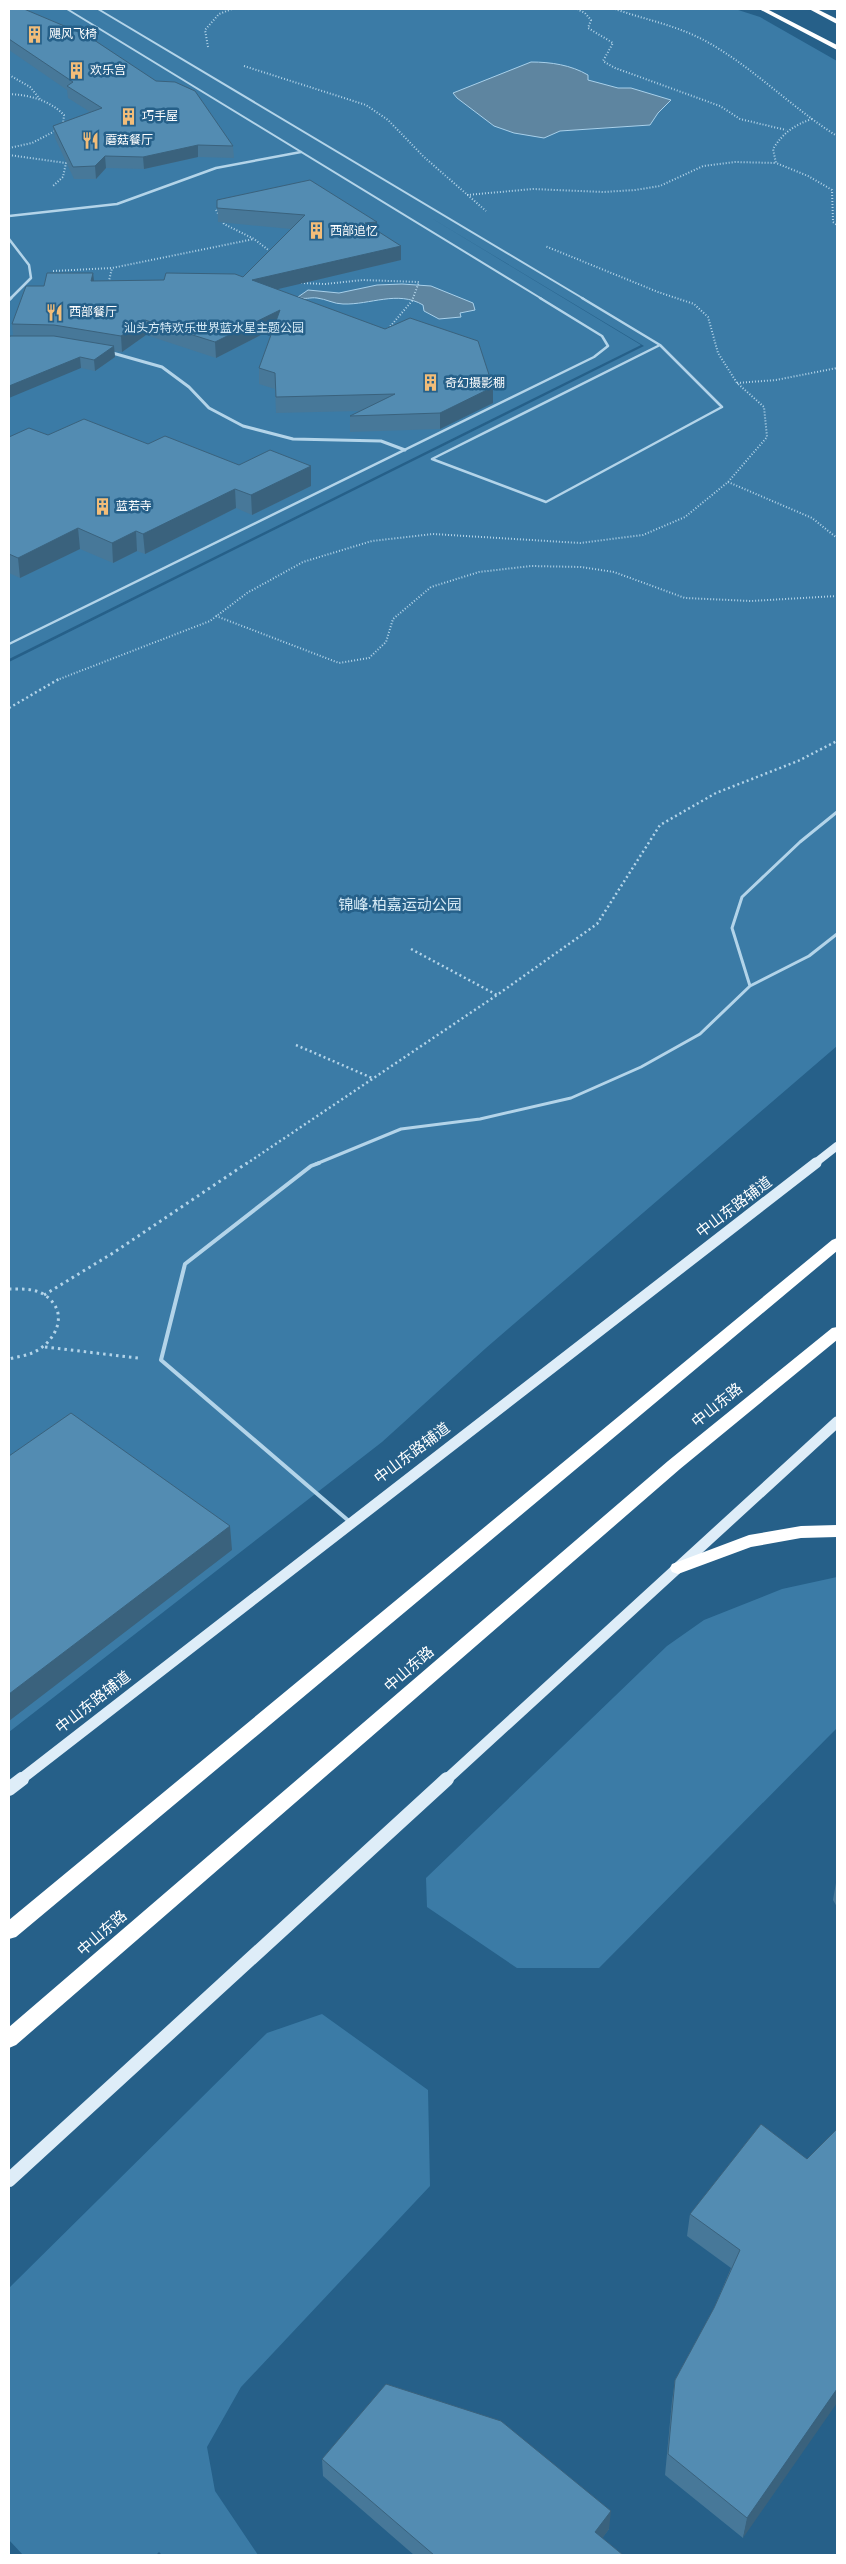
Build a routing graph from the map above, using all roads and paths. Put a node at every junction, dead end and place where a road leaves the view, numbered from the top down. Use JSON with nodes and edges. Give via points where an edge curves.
{"nodes":[{"id":1,"x":66,"y":9,"type":"edge"},
{"id":2,"x":98,"y":9,"type":"edge"},
{"id":3,"x":232,"y":9,"type":"edge"},
{"id":4,"x":577,"y":9,"type":"edge"},
{"id":5,"x":615,"y":9,"type":"edge"},
{"id":6,"x":762,"y":9,"type":"edge"},
{"id":7,"x":812,"y":9,"type":"edge"},
{"id":8,"x":837,"y":22,"type":"edge"},
{"id":9,"x":837,"y":48,"type":"edge"},
{"id":10,"x":214,"y":50,"type":"dead end"},
{"id":11,"x":242,"y":66,"type":"dead end"},
{"id":12,"x":9,"y":75,"type":"edge"},
{"id":13,"x":9,"y":94,"type":"edge"},
{"id":14,"x":41,"y":99,"type":"junction"},
{"id":15,"x":812,"y":119,"type":"junction"},
{"id":16,"x":786,"y":130,"type":"junction"},
{"id":17,"x":837,"y":136,"type":"edge"},
{"id":18,"x":9,"y":148,"type":"edge"},
{"id":19,"x":301,"y":152,"type":"junction"},
{"id":20,"x":9,"y":155,"type":"edge"},
{"id":21,"x":776,"y":164,"type":"junction"},
{"id":22,"x":467,"y":196,"type":"junction"},
{"id":23,"x":216,"y":210,"type":"edge"},
{"id":24,"x":29,"y":212,"type":"junction"},
{"id":25,"x":488,"y":212,"type":"dead end"},
{"id":26,"x":9,"y":216,"type":"edge"},
{"id":27,"x":837,"y":225,"type":"edge"},
{"id":28,"x":9,"y":239,"type":"edge"},
{"id":29,"x":254,"y":239,"type":"junction"},
{"id":30,"x":537,"y":242,"type":"dead end"},
{"id":31,"x":277,"y":256,"type":"edge"},
{"id":32,"x":112,"y":268,"type":"junction"},
{"id":33,"x":30,"y":272,"type":"junction"},
{"id":34,"x":300,"y":283,"type":"edge"},
{"id":35,"x":107,"y":287,"type":"edge"},
{"id":36,"x":9,"y":300,"type":"edge"},
{"id":37,"x":385,"y":332,"type":"edge"},
{"id":38,"x":660,"y":345,"type":"junction"},
{"id":39,"x":102,"y":351,"type":"edge"},
{"id":40,"x":837,"y":368,"type":"edge"},
{"id":41,"x":738,"y":384,"type":"junction"},
{"id":42,"x":405,"y":450,"type":"junction"},
{"id":43,"x":728,"y":482,"type":"junction"},
{"id":44,"x":837,"y":538,"type":"edge"},
{"id":45,"x":837,"y":588,"type":"edge"},
{"id":46,"x":837,"y":596,"type":"edge"},
{"id":47,"x":216,"y":616,"type":"junction"},
{"id":48,"x":9,"y":644,"type":"edge"},
{"id":49,"x":9,"y":708,"type":"edge"},
{"id":50,"x":837,"y":741,"type":"edge"},
{"id":51,"x":837,"y":812,"type":"edge"},
{"id":52,"x":837,"y":934,"type":"edge"},
{"id":53,"x":411,"y":949,"type":"dead end"},
{"id":54,"x":750,"y":986,"type":"junction"},
{"id":55,"x":497,"y":996,"type":"junction"},
{"id":56,"x":296,"y":1045,"type":"dead end"},
{"id":57,"x":373,"y":1078,"type":"junction"},
{"id":58,"x":837,"y":1146,"type":"edge"},
{"id":59,"x":837,"y":1243,"type":"edge"},
{"id":60,"x":9,"y":1289,"type":"edge"},
{"id":61,"x":44,"y":1295,"type":"junction"},
{"id":62,"x":837,"y":1332,"type":"edge"},
{"id":63,"x":44,"y":1347,"type":"junction"},
{"id":64,"x":9,"y":1359,"type":"edge"},
{"id":65,"x":161,"y":1360,"type":"junction"},
{"id":66,"x":837,"y":1422,"type":"edge"},
{"id":67,"x":350,"y":1522,"type":"junction"},
{"id":68,"x":837,"y":1531,"type":"edge"},
{"id":69,"x":678,"y":1568,"type":"junction"},
{"id":70,"x":9,"y":1788,"type":"edge"},
{"id":71,"x":9,"y":1931,"type":"edge"},
{"id":72,"x":9,"y":2039,"type":"edge"},
{"id":73,"x":9,"y":2180,"type":"edge"}],
"edges":[{"from":1,"to":19,"type":"lane"},
{"from":2,"to":38,"type":"lane"},
{"from":3,"to":10,"type":"path","via":[[219,14],[205,30],[207,46]]},
{"from":4,"to":16,"type":"path","via":[[591,20],[588,28],[613,43],[602,60],[615,68],[720,106],[758,126]]},
{"from":5,"to":15,"type":"path","via":[[707,41],[748,66]]},
{"from":6,"to":9,"type":"highway"},
{"from":7,"to":8,"type":"highway"},
{"from":11,"to":22,"type":"path","via":[[366,105],[388,120]]},
{"from":12,"to":14,"type":"path","via":[[30,87]]},
{"from":13,"to":14,"type":"path"},
{"from":14,"to":18,"type":"path","via":[[56,106],[64,115],[63,125],[52,135]]},
{"from":15,"to":16,"type":"path"},
{"from":15,"to":17,"type":"path"},
{"from":16,"to":21,"type":"path","via":[[773,148]]},
{"from":19,"to":24,"type":"street","via":[[216,168],[117,204]]},
{"from":19,"to":42,"type":"lane","via":[[602,336],[608,346],[594,357]]},
{"from":20,"to":24,"type":"path","via":[[66,163],[63,177],[31,206]]},
{"from":21,"to":22,"type":"path","via":[[735,162],[703,166],[660,186],[635,190],[533,189]]},
{"from":21,"to":27,"type":"path","via":[[808,176],[832,190],[833,222]]},
{"from":22,"to":25,"type":"path"},
{"from":23,"to":29,"type":"path","via":[[224,224]]},
{"from":24,"to":26,"type":"street"},
{"from":28,"to":33,"type":"street","via":[[29,265]]},
{"from":29,"to":31,"type":"path"},
{"from":29,"to":32,"type":"path"},
{"from":30,"to":41,"type":"path","via":[[582,263],[694,304],[708,317],[718,352]]},
{"from":32,"to":33,"type":"path"},
{"from":32,"to":35,"type":"path"},
{"from":33,"to":36,"type":"street","via":[[31,278]]},
{"from":34,"to":37,"type":"path","via":[[419,282],[412,301]]},
{"from":38,"to":38,"type":"lane","via":[[511,420],[432,459],[546,502],[722,407]]},
{"from":39,"to":42,"type":"street","via":[[162,367],[189,387],[209,408],[243,426],[294,439],[381,441]]},
{"from":40,"to":41,"type":"path"},
{"from":41,"to":43,"type":"path","via":[[764,408],[767,437]]},
{"from":42,"to":48,"type":"lane"},
{"from":43,"to":44,"type":"path","via":[[812,518]]},
{"from":43,"to":47,"type":"path","via":[[685,517],[643,536],[580,542],[433,534],[372,541],[303,562],[247,593]]},
{"from":45,"to":46,"type":"path"},
{"from":46,"to":47,"type":"path","via":[[751,601],[685,598],[614,572],[581,567],[531,566],[479,572],[431,587],[393,619],[386,642],[369,658],[339,663]]},
{"from":47,"to":49,"type":"path","via":[[60,678]]},
{"from":50,"to":55,"type":"path","via":[[798,761],[716,793],[660,825],[597,924]]},
{"from":51,"to":54,"type":"lane","via":[[742,897],[732,928]]},
{"from":52,"to":54,"type":"lane","via":[[810,956]]},
{"from":53,"to":55,"type":"path"},
{"from":54,"to":65,"type":"lane","via":[[700,1034],[641,1068],[572,1098],[480,1119],[401,1130],[311,1166],[184,1264]]},
{"from":55,"to":57,"type":"path"},
{"from":56,"to":57,"type":"path"},
{"from":57,"to":61,"type":"path","via":[[113,1253]]},
{"from":58,"to":67,"type":"street","name":"中山东路辅道"},
{"from":59,"to":71,"type":"highway"},
{"from":60,"to":61,"type":"path","via":[[30,1290]]},
{"from":61,"to":63,"type":"path","via":[[54,1304],[60,1325]]},
{"from":62,"to":72,"type":"highway","name":"中山东路","via":[[666,1472]]},
{"from":63,"to":64,"type":"path","via":[[29,1355]]},
{"from":63,"to":65,"type":"path"},
{"from":65,"to":67,"type":"lane"},
{"from":66,"to":69,"type":"street"},
{"from":67,"to":70,"type":"street","name":"中山东路辅道"},
{"from":68,"to":69,"type":"highway","via":[[801,1532],[749,1541]]},
{"from":69,"to":73,"type":"street"}]}
